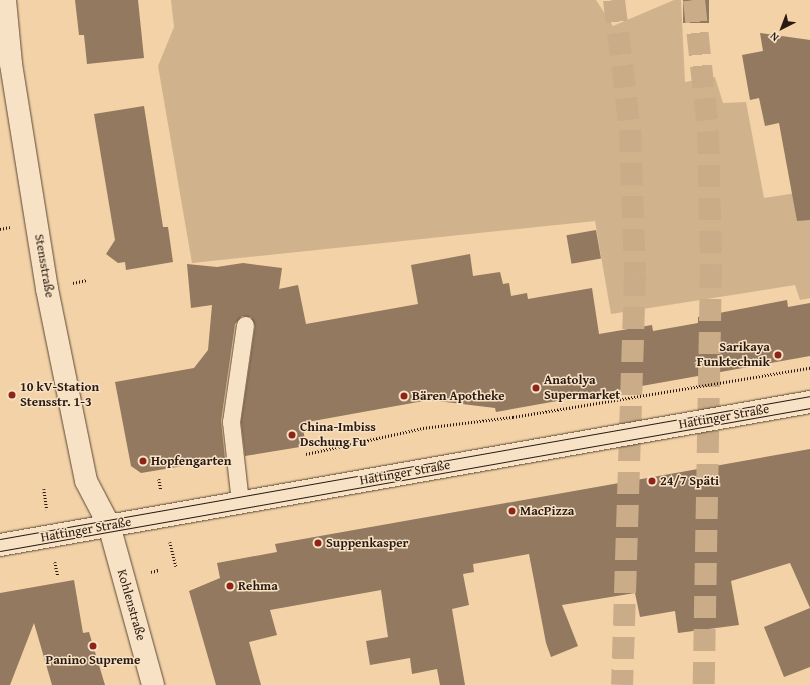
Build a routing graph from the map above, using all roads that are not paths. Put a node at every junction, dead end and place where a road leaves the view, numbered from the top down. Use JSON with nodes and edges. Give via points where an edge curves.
{"nodes":[{"id":1,"x":5,"y":0,"type":"edge"},
{"id":2,"x":245,"y":325,"type":"dead end"},
{"id":3,"x":810,"y":402,"type":"edge"},
{"id":4,"x":240,"y":502,"type":"junction"},
{"id":5,"x":109,"y":525,"type":"junction"},
{"id":6,"x":0,"y":545,"type":"edge"},
{"id":7,"x":153,"y":685,"type":"edge"}],
"edges":[{"from":1,"to":5,"type":"main road","name":"Stensstraße","via":[[11,64],[47,289],[86,481]]},
{"from":2,"to":4,"type":"lane","via":[[231,422]]},
{"from":3,"to":4,"type":"main road","name":"Hattinger Straße"},
{"from":4,"to":5,"type":"main road","name":"Hattinger Straße"},
{"from":5,"to":6,"type":"main road","name":"Hattinger Straße"},
{"from":5,"to":7,"type":"main road","name":"Kohlenstraße"}]}
